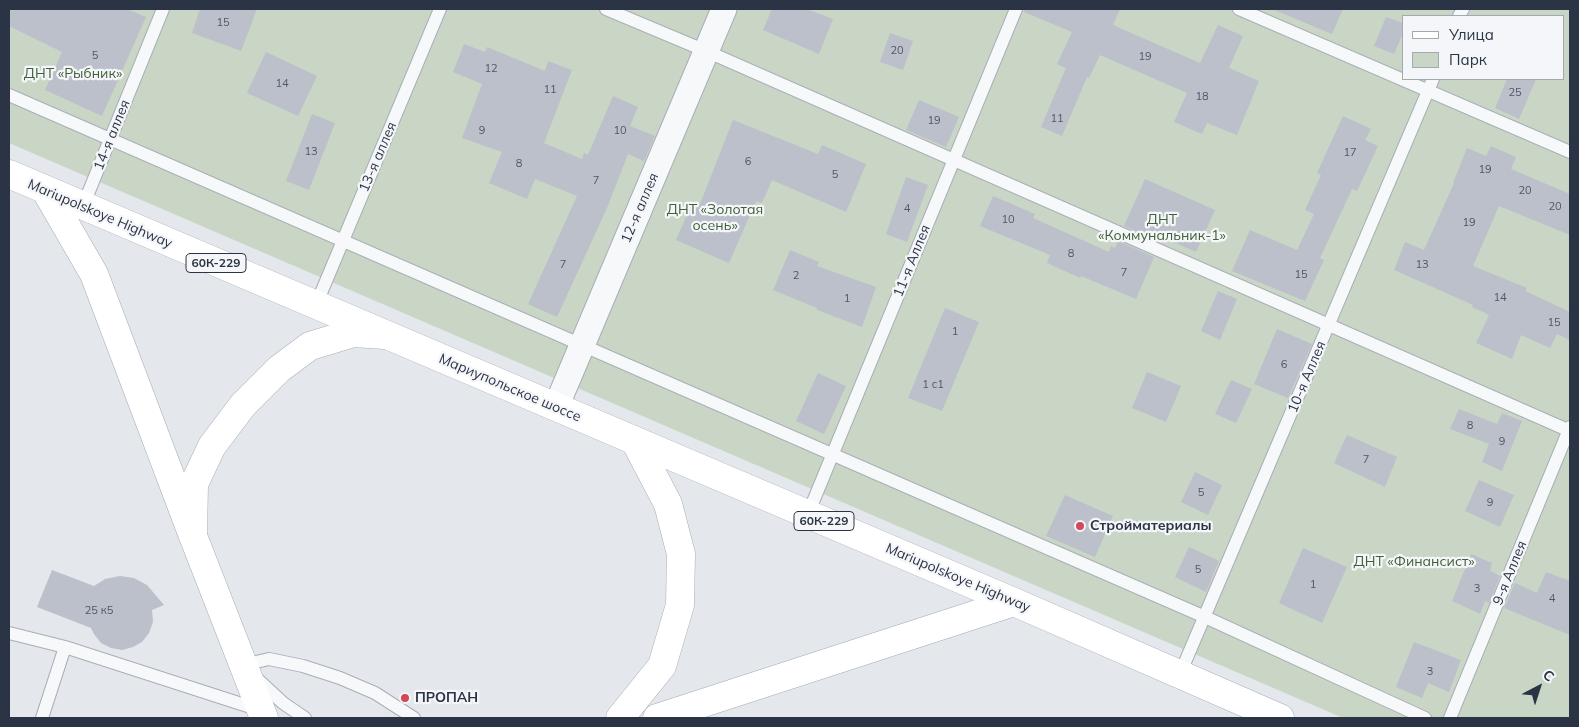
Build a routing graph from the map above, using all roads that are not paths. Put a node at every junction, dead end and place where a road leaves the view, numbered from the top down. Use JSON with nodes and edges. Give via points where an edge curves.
{"nodes":[{"id":1,"x":164,"y":9,"type":"edge"},
{"id":2,"x":440,"y":9,"type":"edge"},
{"id":3,"x":606,"y":9,"type":"edge"},
{"id":4,"x":724,"y":9,"type":"edge"},
{"id":5,"x":1016,"y":9,"type":"edge"},
{"id":6,"x":1240,"y":9,"type":"edge"},
{"id":7,"x":706,"y":51,"type":"junction"},
{"id":8,"x":1402,"y":74,"type":"edge"},
{"id":9,"x":1418,"y":80,"type":"edge"},
{"id":10,"x":1430,"y":85,"type":"edge"},
{"id":11,"x":9,"y":95,"type":"edge"},
{"id":12,"x":110,"y":138,"type":"junction"},
{"id":13,"x":1570,"y":152,"type":"edge"},
{"id":14,"x":954,"y":160,"type":"junction"},
{"id":15,"x":9,"y":174,"type":"edge"},
{"id":16,"x":46,"y":191,"type":"junction"},
{"id":17,"x":82,"y":206,"type":"junction"},
{"id":18,"x":344,"y":240,"type":"junction"},
{"id":19,"x":316,"y":306,"type":"junction"},
{"id":20,"x":1329,"y":325,"type":"junction"},
{"id":21,"x":385,"y":335,"type":"junction"},
{"id":22,"x":582,"y":344,"type":"junction"},
{"id":23,"x":556,"y":407,"type":"junction"},
{"id":24,"x":1570,"y":430,"type":"edge"},
{"id":25,"x":635,"y":441,"type":"junction"},
{"id":26,"x":833,"y":454,"type":"junction"},
{"id":27,"x":808,"y":514,"type":"junction"},
{"id":28,"x":193,"y":536,"type":"junction"},
{"id":29,"x":1014,"y":602,"type":"junction"},
{"id":30,"x":1205,"y":616,"type":"junction"},
{"id":31,"x":9,"y":633,"type":"edge"},
{"id":32,"x":65,"y":647,"type":"junction"},
{"id":33,"x":242,"y":665,"type":"junction"},
{"id":34,"x":1180,"y":674,"type":"junction"},
{"id":35,"x":263,"y":714,"type":"edge"},
{"id":36,"x":42,"y":718,"type":"edge"},
{"id":37,"x":305,"y":718,"type":"edge"},
{"id":38,"x":414,"y":718,"type":"edge"},
{"id":39,"x":620,"y":718,"type":"edge"},
{"id":40,"x":657,"y":718,"type":"edge"},
{"id":41,"x":1280,"y":718,"type":"edge"},
{"id":42,"x":1425,"y":718,"type":"edge"},
{"id":43,"x":1450,"y":718,"type":"edge"}],
"edges":[{"from":1,"to":12,"type":"lane","name":"14-я аллея"},
{"from":2,"to":18,"type":"lane","name":"13-я аллея"},
{"from":3,"to":7,"type":"lane"},
{"from":4,"to":7,"type":"street","name":"12-я аллея"},
{"from":5,"to":14,"type":"lane","name":"11-я Аллея"},
{"from":6,"to":8,"type":"lane"},
{"from":7,"to":14,"type":"lane"},
{"from":7,"to":22,"type":"street","name":"12-я аллея"},
{"from":9,"to":10,"type":"lane"},
{"from":10,"to":13,"type":"lane"},
{"from":10,"to":20,"type":"lane","name":"10-я Аллея"},
{"from":11,"to":12,"type":"lane"},
{"from":12,"to":17,"type":"lane","name":"14-я аллея"},
{"from":12,"to":18,"type":"lane"},
{"from":14,"to":20,"type":"lane"},
{"from":14,"to":26,"type":"lane","name":"11-я Аллея"},
{"from":15,"to":16,"type":"main road","name":"Mariupolskoye Highway","number":"60К-229"},
{"from":16,"to":17,"type":"main road","name":"Mariupolskoye Highway","number":"60К-229"},
{"from":16,"to":28,"type":"main road","via":[[94,274]]},
{"from":17,"to":19,"type":"main road","name":"Mariupolskoye Highway","number":"60К-229"},
{"from":18,"to":19,"type":"lane","name":"13-я аллея"},
{"from":18,"to":22,"type":"lane"},
{"from":19,"to":21,"type":"main road","name":"Mariupolskoye Highway","number":"60К-229"},
{"from":20,"to":24,"type":"lane"},
{"from":20,"to":30,"type":"lane","name":"10-я Аллея"},
{"from":21,"to":23,"type":"main road","name":"Мариупольское шоссе","number":"60К-229"},
{"from":21,"to":28,"type":"main road","via":[[352,333],[310,346],[279,369],[243,404],[212,446],[194,484]]},
{"from":22,"to":23,"type":"street","name":"12-я аллея"},
{"from":22,"to":26,"type":"lane"},
{"from":23,"to":25,"type":"main road","name":"Мариупольское шоссе","number":"60К-229"},
{"from":24,"to":43,"type":"lane","name":"9-я Аллея"},
{"from":25,"to":27,"type":"main road","name":"Mariupolskoye Highway","number":"60К-229"},
{"from":25,"to":39,"type":"main road","via":[[668,504],[681,554],[680,606],[662,666]]},
{"from":26,"to":27,"type":"lane","name":"11-я Аллея"},
{"from":26,"to":30,"type":"lane"},
{"from":27,"to":29,"type":"main road","name":"Mariupolskoye Highway","number":"60К-229"},
{"from":28,"to":33,"type":"main road"},
{"from":29,"to":34,"type":"main road","name":"Mariupolskoye Highway","number":"60К-229"},
{"from":29,"to":40,"type":"main road"},
{"from":30,"to":34,"type":"lane","name":"10-я Аллея"},
{"from":30,"to":42,"type":"lane"},
{"from":31,"to":32,"type":"lane"},
{"from":32,"to":35,"type":"lane"},
{"from":32,"to":36,"type":"lane"},
{"from":33,"to":35,"type":"main road"},
{"from":33,"to":37,"type":"lane","via":[[283,703]]},
{"from":33,"to":38,"type":"lane","via":[[269,660],[303,666],[375,692]]},
{"from":34,"to":41,"type":"main road","name":"Mariupolskoye Highway","number":"60К-229"}]}
